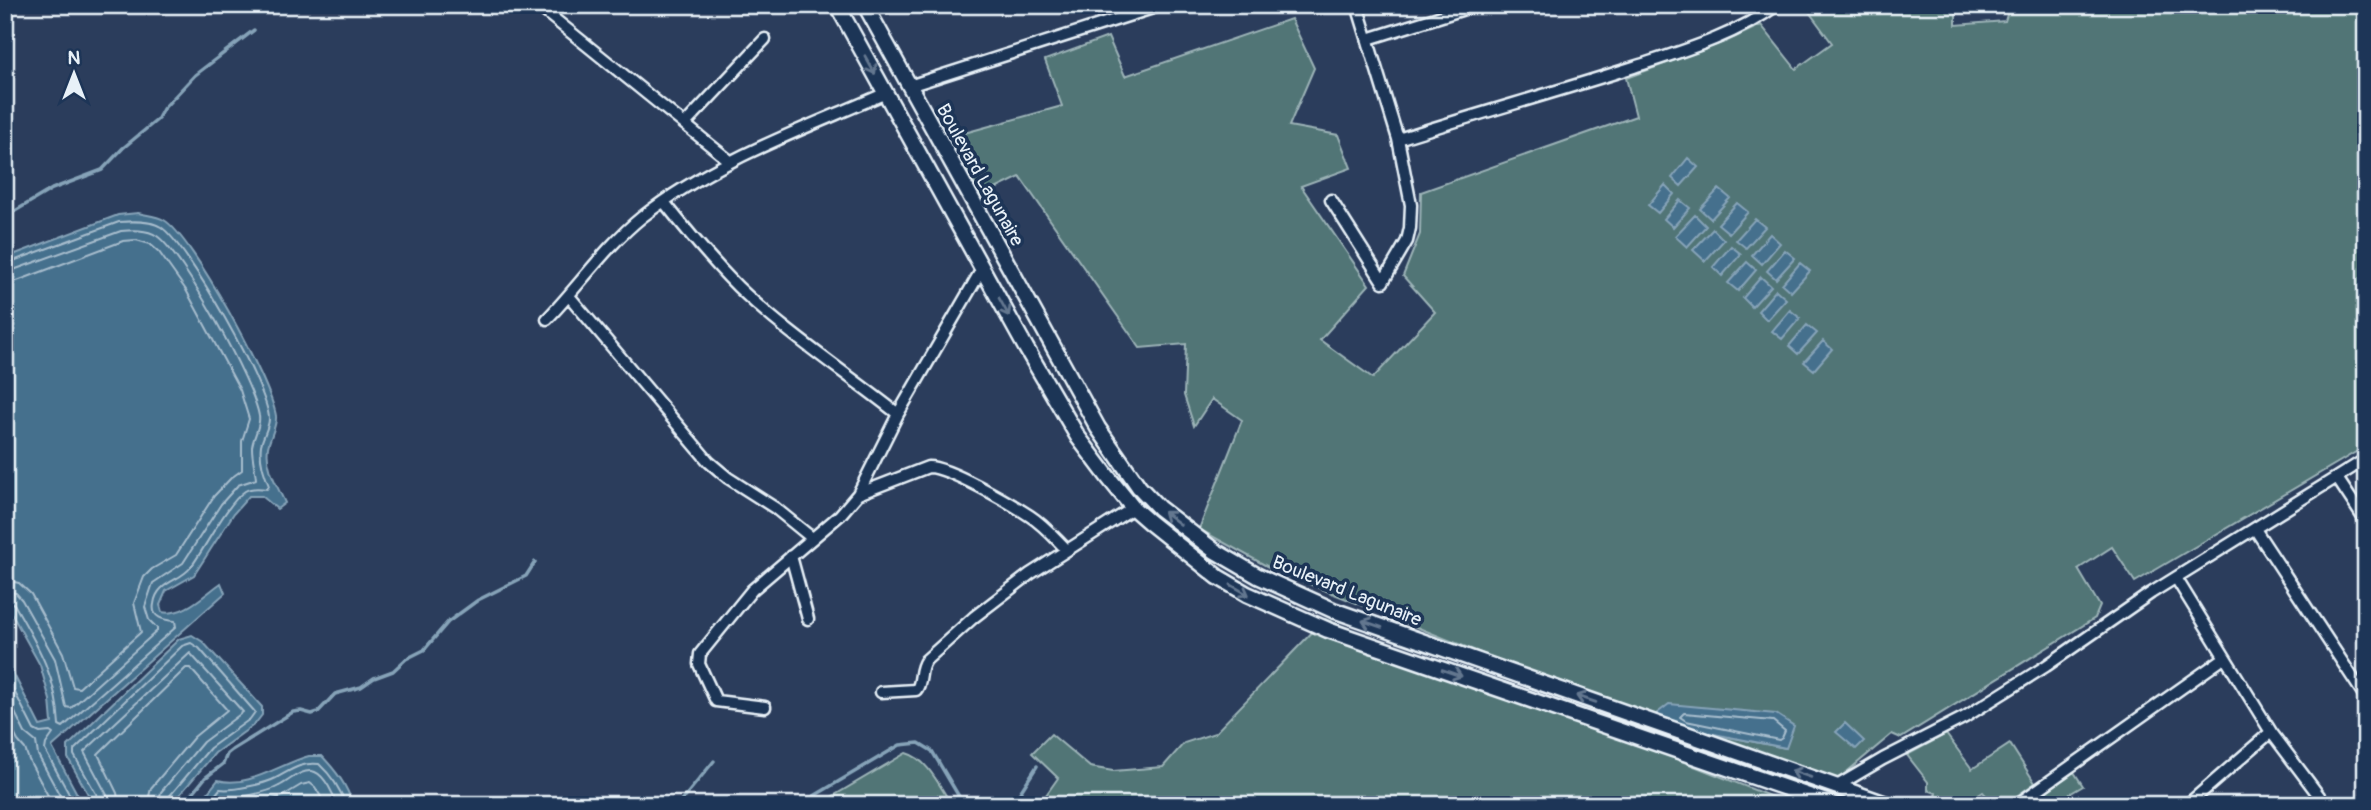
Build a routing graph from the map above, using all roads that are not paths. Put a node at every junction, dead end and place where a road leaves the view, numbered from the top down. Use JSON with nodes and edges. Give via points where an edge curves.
{"nodes":[{"id":1,"x":537,"y":5,"type":"edge"},
{"id":2,"x":837,"y":5,"type":"edge"},
{"id":3,"x":865,"y":5,"type":"edge"},
{"id":4,"x":1162,"y":5,"type":"edge"},
{"id":5,"x":1357,"y":5,"type":"edge"},
{"id":6,"x":1477,"y":5,"type":"edge"},
{"id":7,"x":1777,"y":5,"type":"edge"},
{"id":8,"x":765,"y":39,"type":"dead end"},
{"id":9,"x":1368,"y":39,"type":"junction"},
{"id":10,"x":909,"y":86,"type":"junction"},
{"id":11,"x":886,"y":93,"type":"junction"},
{"id":12,"x":685,"y":124,"type":"junction"},
{"id":13,"x":1398,"y":139,"type":"junction"},
{"id":14,"x":730,"y":161,"type":"junction"},
{"id":15,"x":1331,"y":200,"type":"dead end"},
{"id":16,"x":664,"y":202,"type":"junction"},
{"id":17,"x":982,"y":269,"type":"junction"},
{"id":18,"x":569,"y":296,"type":"junction"},
{"id":19,"x":547,"y":319,"type":"dead end"},
{"id":20,"x":898,"y":414,"type":"junction"},
{"id":21,"x":2366,"y":459,"type":"edge"},
{"id":22,"x":2337,"y":478,"type":"junction"},
{"id":23,"x":858,"y":494,"type":"junction"},
{"id":24,"x":1133,"y":508,"type":"junction"},
{"id":25,"x":2366,"y":522,"type":"edge"},
{"id":26,"x":2255,"y":529,"type":"junction"},
{"id":27,"x":811,"y":538,"type":"junction"},
{"id":28,"x":1066,"y":549,"type":"junction"},
{"id":29,"x":791,"y":556,"type":"junction"},
{"id":30,"x":2176,"y":578,"type":"junction"},
{"id":31,"x":808,"y":619,"type":"dead end"},
{"id":32,"x":2224,"y":658,"type":"junction"},
{"id":33,"x":881,"y":692,"type":"dead end"},
{"id":34,"x":2366,"y":698,"type":"edge"},
{"id":35,"x":765,"y":707,"type":"dead end"},
{"id":36,"x":2271,"y":732,"type":"junction"},
{"id":37,"x":1837,"y":786,"type":"junction"},
{"id":38,"x":2320,"y":803,"type":"edge"},
{"id":39,"x":1835,"y":805,"type":"edge"},
{"id":40,"x":1889,"y":805,"type":"edge"},
{"id":41,"x":2016,"y":805,"type":"edge"},
{"id":42,"x":2187,"y":805,"type":"edge"}],
"edges":[{"from":1,"to":12,"type":"street"},
{"from":2,"to":11,"type":"main road","name":"Boulevard Lagunaire","one_way":true},
{"from":3,"to":10,"type":"main road","name":"Boulevard Lagunaire"},
{"from":4,"to":10,"type":"street"},
{"from":5,"to":9,"type":"street"},
{"from":6,"to":9,"type":"street"},
{"from":7,"to":13,"type":"street","via":[[1696,47]]},
{"from":8,"to":12,"type":"street"},
{"from":9,"to":13,"type":"street"},
{"from":37,"to":10,"type":"main road","name":"Boulevard Lagunaire","one_way":true,"via":[[1333,610],[1258,576],[1194,536],[1139,487],[1098,428]]},
{"from":11,"to":14,"type":"street"},
{"from":11,"to":17,"type":"main road","name":"Boulevard Lagunaire"},
{"from":12,"to":14,"type":"street"},
{"from":13,"to":15,"type":"street","via":[[1411,205],[1410,228],[1384,282]]},
{"from":14,"to":16,"type":"street"},
{"from":16,"to":18,"type":"street","via":[[617,240]]},
{"from":16,"to":20,"type":"street","via":[[739,288]]},
{"from":17,"to":20,"type":"street"},
{"from":17,"to":24,"type":"main road","name":"Boulevard Lagunaire","one_way":true,"via":[[1078,437]]},
{"from":18,"to":19,"type":"street"},
{"from":18,"to":27,"type":"street","via":[[709,462]]},
{"from":20,"to":23,"type":"street"},
{"from":21,"to":22,"type":"street"},
{"from":22,"to":25,"type":"street"},
{"from":22,"to":26,"type":"street"},
{"from":23,"to":27,"type":"street"},
{"from":23,"to":28,"type":"street","via":[[935,467],[1032,517]]},
{"from":24,"to":28,"type":"street"},
{"from":24,"to":39,"type":"main road","name":"Boulevard Lagunaire","one_way":true,"via":[[1218,577],[1328,630]]},
{"from":26,"to":30,"type":"street"},
{"from":26,"to":34,"type":"street"},
{"from":27,"to":29,"type":"street"},
{"from":28,"to":33,"type":"street","via":[[974,617],[926,660],[916,690]]},
{"from":29,"to":31,"type":"street"},
{"from":29,"to":35,"type":"street","via":[[752,590],[699,658],[716,701]]},
{"from":30,"to":32,"type":"street"},
{"from":30,"to":37,"type":"street","via":[[1965,717]]},
{"from":32,"to":36,"type":"street"},
{"from":32,"to":41,"type":"street"},
{"from":36,"to":38,"type":"street"},
{"from":36,"to":42,"type":"street"},
{"from":37,"to":40,"type":"main road","name":"Boulevard Lagunaire"}]}
